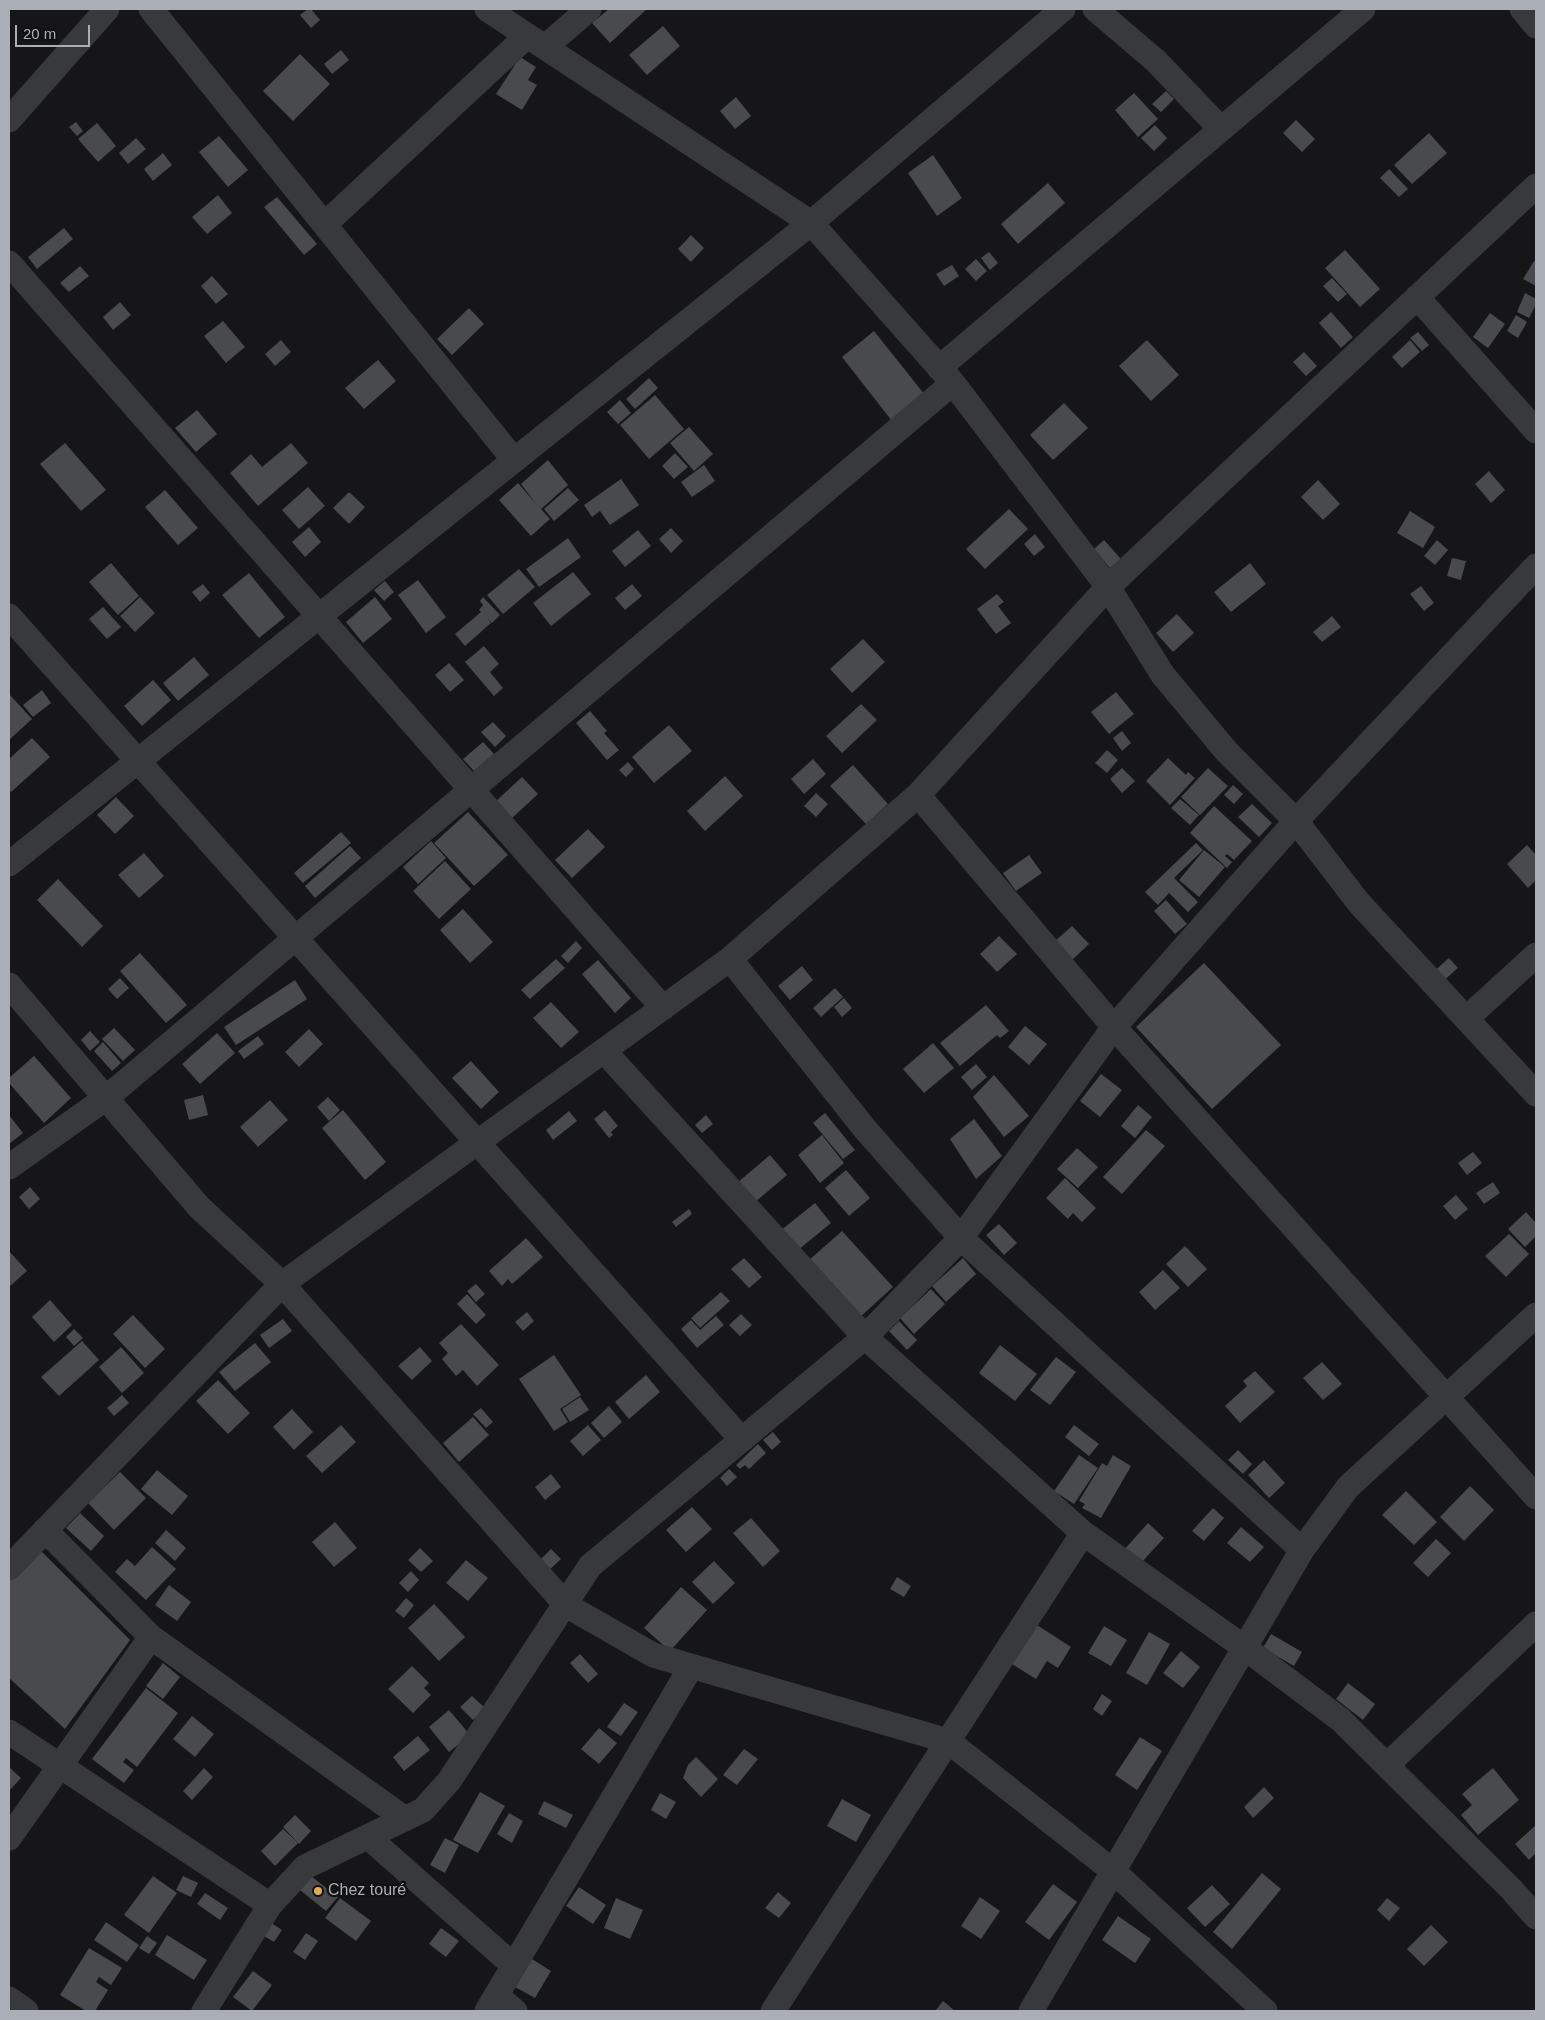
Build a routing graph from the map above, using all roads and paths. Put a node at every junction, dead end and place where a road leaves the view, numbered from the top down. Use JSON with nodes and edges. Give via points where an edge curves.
{"nodes":[{"id":1,"x":107,"y":9,"type":"edge"},
{"id":2,"x":151,"y":9,"type":"edge"},
{"id":3,"x":487,"y":9,"type":"edge"},
{"id":4,"x":589,"y":9,"type":"edge"},
{"id":5,"x":1063,"y":9,"type":"edge"},
{"id":6,"x":1095,"y":9,"type":"edge"},
{"id":7,"x":1363,"y":9,"type":"edge"},
{"id":8,"x":1522,"y":9,"type":"edge"},
{"id":9,"x":1536,"y":26,"type":"edge"},
{"id":10,"x":536,"y":41,"type":"junction"},
{"id":11,"x":9,"y":120,"type":"edge"},
{"id":12,"x":1221,"y":129,"type":"junction"},
{"id":13,"x":1536,"y":186,"type":"edge"},
{"id":14,"x":811,"y":222,"type":"junction"},
{"id":15,"x":324,"y":224,"type":"junction"},
{"id":16,"x":9,"y":263,"type":"edge"},
{"id":17,"x":1417,"y":297,"type":"junction"},
{"id":18,"x":946,"y":376,"type":"junction"},
{"id":19,"x":1536,"y":431,"type":"edge"},
{"id":20,"x":514,"y":460,"type":"junction"},
{"id":21,"x":1536,"y":566,"type":"edge"},
{"id":22,"x":1108,"y":587,"type":"junction"},
{"id":23,"x":9,"y":616,"type":"edge"},
{"id":24,"x":318,"y":616,"type":"junction"},
{"id":25,"x":138,"y":761,"type":"junction"},
{"id":26,"x":471,"y":790,"type":"junction"},
{"id":27,"x":918,"y":795,"type":"junction"},
{"id":28,"x":1296,"y":821,"type":"junction"},
{"id":29,"x":9,"y":864,"type":"edge"},
{"id":30,"x":296,"y":938,"type":"junction"},
{"id":31,"x":1536,"y":955,"type":"edge"},
{"id":32,"x":730,"y":960,"type":"junction"},
{"id":33,"x":9,"y":986,"type":"edge"},
{"id":34,"x":663,"y":1008,"type":"junction"},
{"id":35,"x":1466,"y":1018,"type":"junction"},
{"id":36,"x":1114,"y":1027,"type":"junction"},
{"id":37,"x":604,"y":1051,"type":"junction"},
{"id":38,"x":1536,"y":1094,"type":"edge"},
{"id":39,"x":106,"y":1098,"type":"junction"},
{"id":40,"x":478,"y":1142,"type":"junction"},
{"id":41,"x":9,"y":1167,"type":"edge"},
{"id":42,"x":961,"y":1238,"type":"junction"},
{"id":43,"x":282,"y":1284,"type":"junction"},
{"id":44,"x":1536,"y":1315,"type":"edge"},
{"id":45,"x":864,"y":1337,"type":"junction"},
{"id":46,"x":1446,"y":1397,"type":"junction"},
{"id":47,"x":742,"y":1440,"type":"junction"},
{"id":48,"x":1536,"y":1497,"type":"edge"},
{"id":49,"x":46,"y":1530,"type":"junction"},
{"id":50,"x":1083,"y":1533,"type":"junction"},
{"id":51,"x":1302,"y":1550,"type":"junction"},
{"id":52,"x":9,"y":1568,"type":"edge"},
{"id":53,"x":566,"y":1605,"type":"junction"},
{"id":54,"x":1536,"y":1624,"type":"edge"},
{"id":55,"x":151,"y":1637,"type":"junction"},
{"id":56,"x":1245,"y":1648,"type":"junction"},
{"id":57,"x":690,"y":1667,"type":"junction"},
{"id":58,"x":9,"y":1732,"type":"edge"},
{"id":59,"x":948,"y":1741,"type":"junction"},
{"id":60,"x":60,"y":1766,"type":"junction"},
{"id":61,"x":1387,"y":1766,"type":"junction"},
{"id":62,"x":406,"y":1819,"type":"junction"},
{"id":63,"x":368,"y":1837,"type":"junction"},
{"id":64,"x":9,"y":1838,"type":"edge"},
{"id":65,"x":1114,"y":1871,"type":"junction"},
{"id":66,"x":270,"y":1905,"type":"junction"},
{"id":67,"x":1536,"y":1917,"type":"edge"},
{"id":68,"x":514,"y":1966,"type":"junction"},
{"id":69,"x":9,"y":1999,"type":"edge"},
{"id":70,"x":492,"y":2003,"type":"edge"},
{"id":71,"x":26,"y":2011,"type":"edge"},
{"id":72,"x":204,"y":2011,"type":"edge"},
{"id":73,"x":515,"y":2011,"type":"edge"},
{"id":74,"x":774,"y":2011,"type":"edge"},
{"id":75,"x":1031,"y":2011,"type":"edge"},
{"id":76,"x":1265,"y":2011,"type":"edge"}],
"edges":[{"from":1,"to":11,"type":"street"},
{"from":2,"to":15,"type":"street"},
{"from":3,"to":10,"type":"street"},
{"from":4,"to":10,"type":"street"},
{"from":5,"to":14,"type":"street"},
{"from":6,"to":12,"type":"street","via":[[1156,61]]},
{"from":7,"to":12,"type":"street"},
{"from":8,"to":9,"type":"street"},
{"from":10,"to":14,"type":"street"},
{"from":10,"to":15,"type":"street"},
{"from":12,"to":18,"type":"street"},
{"from":13,"to":17,"type":"street"},
{"from":14,"to":18,"type":"street"},
{"from":14,"to":20,"type":"street"},
{"from":15,"to":20,"type":"street"},
{"from":16,"to":24,"type":"street"},
{"from":17,"to":19,"type":"street"},
{"from":17,"to":22,"type":"street"},
{"from":18,"to":22,"type":"street"},
{"from":18,"to":26,"type":"street"},
{"from":20,"to":24,"type":"street"},
{"from":21,"to":28,"type":"street"},
{"from":22,"to":27,"type":"street"},
{"from":22,"to":28,"type":"street","via":[[1163,675],[1227,752]]},
{"from":23,"to":25,"type":"street"},
{"from":24,"to":25,"type":"street"},
{"from":24,"to":26,"type":"street"},
{"from":25,"to":29,"type":"street"},
{"from":25,"to":30,"type":"street"},
{"from":26,"to":30,"type":"street"},
{"from":26,"to":34,"type":"street"},
{"from":27,"to":32,"type":"street"},
{"from":27,"to":36,"type":"street"},
{"from":28,"to":35,"type":"street","via":[[1359,903]]},
{"from":28,"to":36,"type":"street"},
{"from":30,"to":39,"type":"street"},
{"from":30,"to":40,"type":"street"},
{"from":31,"to":35,"type":"street"},
{"from":32,"to":34,"type":"street"},
{"from":32,"to":42,"type":"street","via":[[865,1129]]},
{"from":33,"to":39,"type":"street"},
{"from":34,"to":37,"type":"street"},
{"from":35,"to":38,"type":"street"},
{"from":36,"to":42,"type":"street"},
{"from":36,"to":46,"type":"street"},
{"from":37,"to":40,"type":"street"},
{"from":37,"to":45,"type":"street"},
{"from":39,"to":41,"type":"street"},
{"from":39,"to":43,"type":"street","via":[[199,1207]]},
{"from":40,"to":43,"type":"street"},
{"from":40,"to":47,"type":"street"},
{"from":42,"to":45,"type":"street"},
{"from":42,"to":51,"type":"street"},
{"from":43,"to":49,"type":"street"},
{"from":43,"to":53,"type":"street"},
{"from":44,"to":46,"type":"street"},
{"from":45,"to":47,"type":"street"},
{"from":45,"to":50,"type":"street"},
{"from":46,"to":48,"type":"street"},
{"from":46,"to":51,"type":"street","via":[[1348,1487]]},
{"from":47,"to":53,"type":"street","via":[[590,1566]]},
{"from":49,"to":52,"type":"street"},
{"from":49,"to":55,"type":"street"},
{"from":50,"to":56,"type":"street"},
{"from":50,"to":59,"type":"street"},
{"from":51,"to":56,"type":"street"},
{"from":53,"to":57,"type":"street","via":[[653,1655]]},
{"from":53,"to":62,"type":"street","via":[[449,1781],[424,1810]]},
{"from":54,"to":61,"type":"street"},
{"from":55,"to":60,"type":"street"},
{"from":55,"to":62,"type":"street"},
{"from":56,"to":61,"type":"street","via":[[1341,1720]]},
{"from":56,"to":65,"type":"street"},
{"from":57,"to":59,"type":"street"},
{"from":57,"to":68,"type":"street"},
{"from":58,"to":60,"type":"street"},
{"from":59,"to":65,"type":"street"},
{"from":59,"to":74,"type":"street"},
{"from":60,"to":64,"type":"street"},
{"from":60,"to":66,"type":"street"},
{"from":61,"to":67,"type":"street"},
{"from":62,"to":63,"type":"street"},
{"from":63,"to":66,"type":"street","via":[[305,1867]]},
{"from":63,"to":68,"type":"street"},
{"from":65,"to":75,"type":"street"},
{"from":65,"to":76,"type":"street"},
{"from":66,"to":72,"type":"street"},
{"from":68,"to":70,"type":"street"},
{"from":69,"to":71,"type":"street"},
{"from":70,"to":73,"type":"street"}]}
